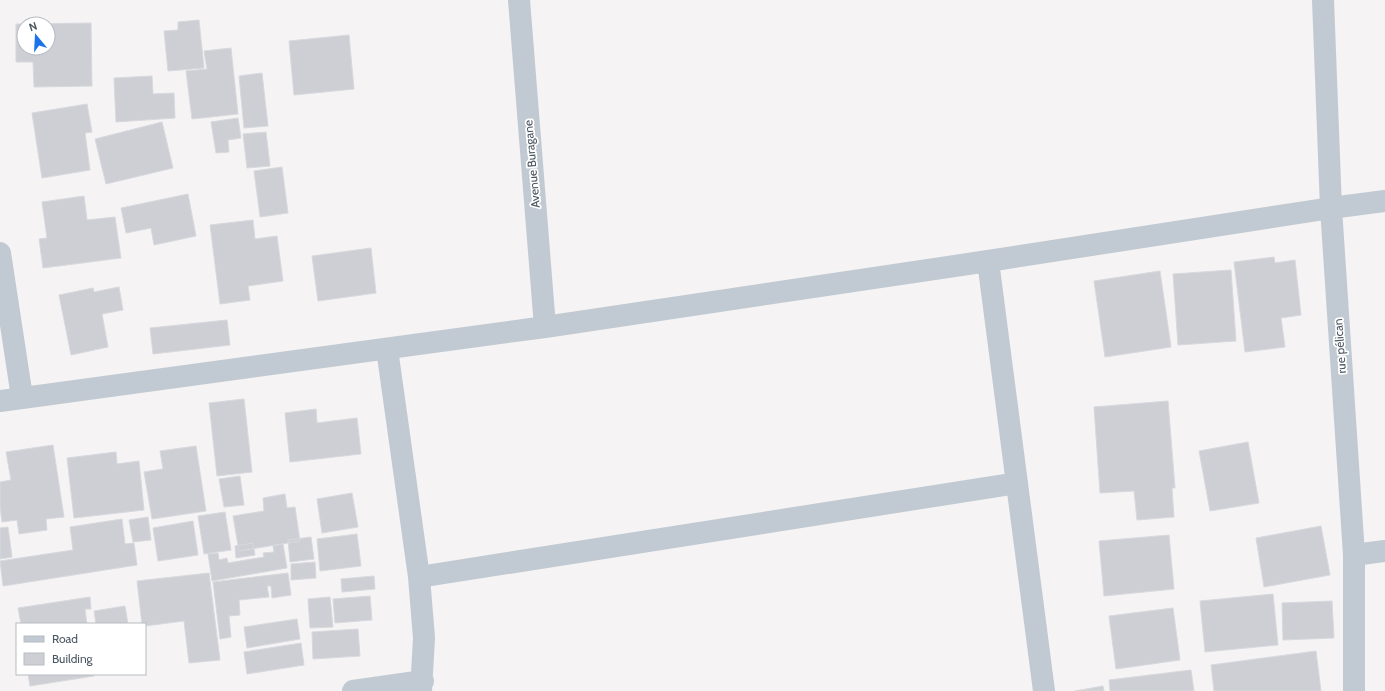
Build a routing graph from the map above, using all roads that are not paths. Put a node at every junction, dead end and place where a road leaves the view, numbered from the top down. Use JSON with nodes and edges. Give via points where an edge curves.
{"nodes":[{"id":1,"x":519,"y":0,"type":"edge"},
{"id":2,"x":1323,"y":0,"type":"edge"},
{"id":3,"x":1385,"y":201,"type":"edge"},
{"id":4,"x":1331,"y":208,"type":"junction"},
{"id":5,"x":0,"y":253,"type":"edge"},
{"id":6,"x":988,"y":261,"type":"junction"},
{"id":7,"x":545,"y":327,"type":"junction"},
{"id":8,"x":388,"y":349,"type":"junction"},
{"id":9,"x":22,"y":398,"type":"junction"},
{"id":10,"x":0,"y":401,"type":"edge"},
{"id":11,"x":1017,"y":483,"type":"junction"},
{"id":12,"x":1385,"y":552,"type":"edge"},
{"id":13,"x":1354,"y":555,"type":"junction"},
{"id":14,"x":419,"y":577,"type":"junction"},
{"id":15,"x":422,"y":686,"type":"edge"},
{"id":16,"x":353,"y":691,"type":"edge"},
{"id":17,"x":1044,"y":691,"type":"edge"},
{"id":18,"x":1354,"y":691,"type":"edge"}],
"edges":[{"from":1,"to":7,"type":"street","name":"Avenue Buragane"},
{"from":2,"to":4,"type":"street","name":"rue pélican"},
{"from":3,"to":4,"type":"street"},
{"from":4,"to":6,"type":"street"},
{"from":4,"to":13,"type":"street","name":"rue pélican"},
{"from":5,"to":9,"type":"street"},
{"from":6,"to":7,"type":"street"},
{"from":6,"to":11,"type":"street"},
{"from":7,"to":8,"type":"street"},
{"from":8,"to":9,"type":"street"},
{"from":8,"to":14,"type":"street"},
{"from":9,"to":10,"type":"street"},
{"from":11,"to":14,"type":"street"},
{"from":11,"to":17,"type":"street"},
{"from":12,"to":13,"type":"street"},
{"from":13,"to":18,"type":"street","name":"rue pélican"},
{"from":14,"to":15,"type":"street","via":[[424,638]]},
{"from":15,"to":16,"type":"street"}]}
